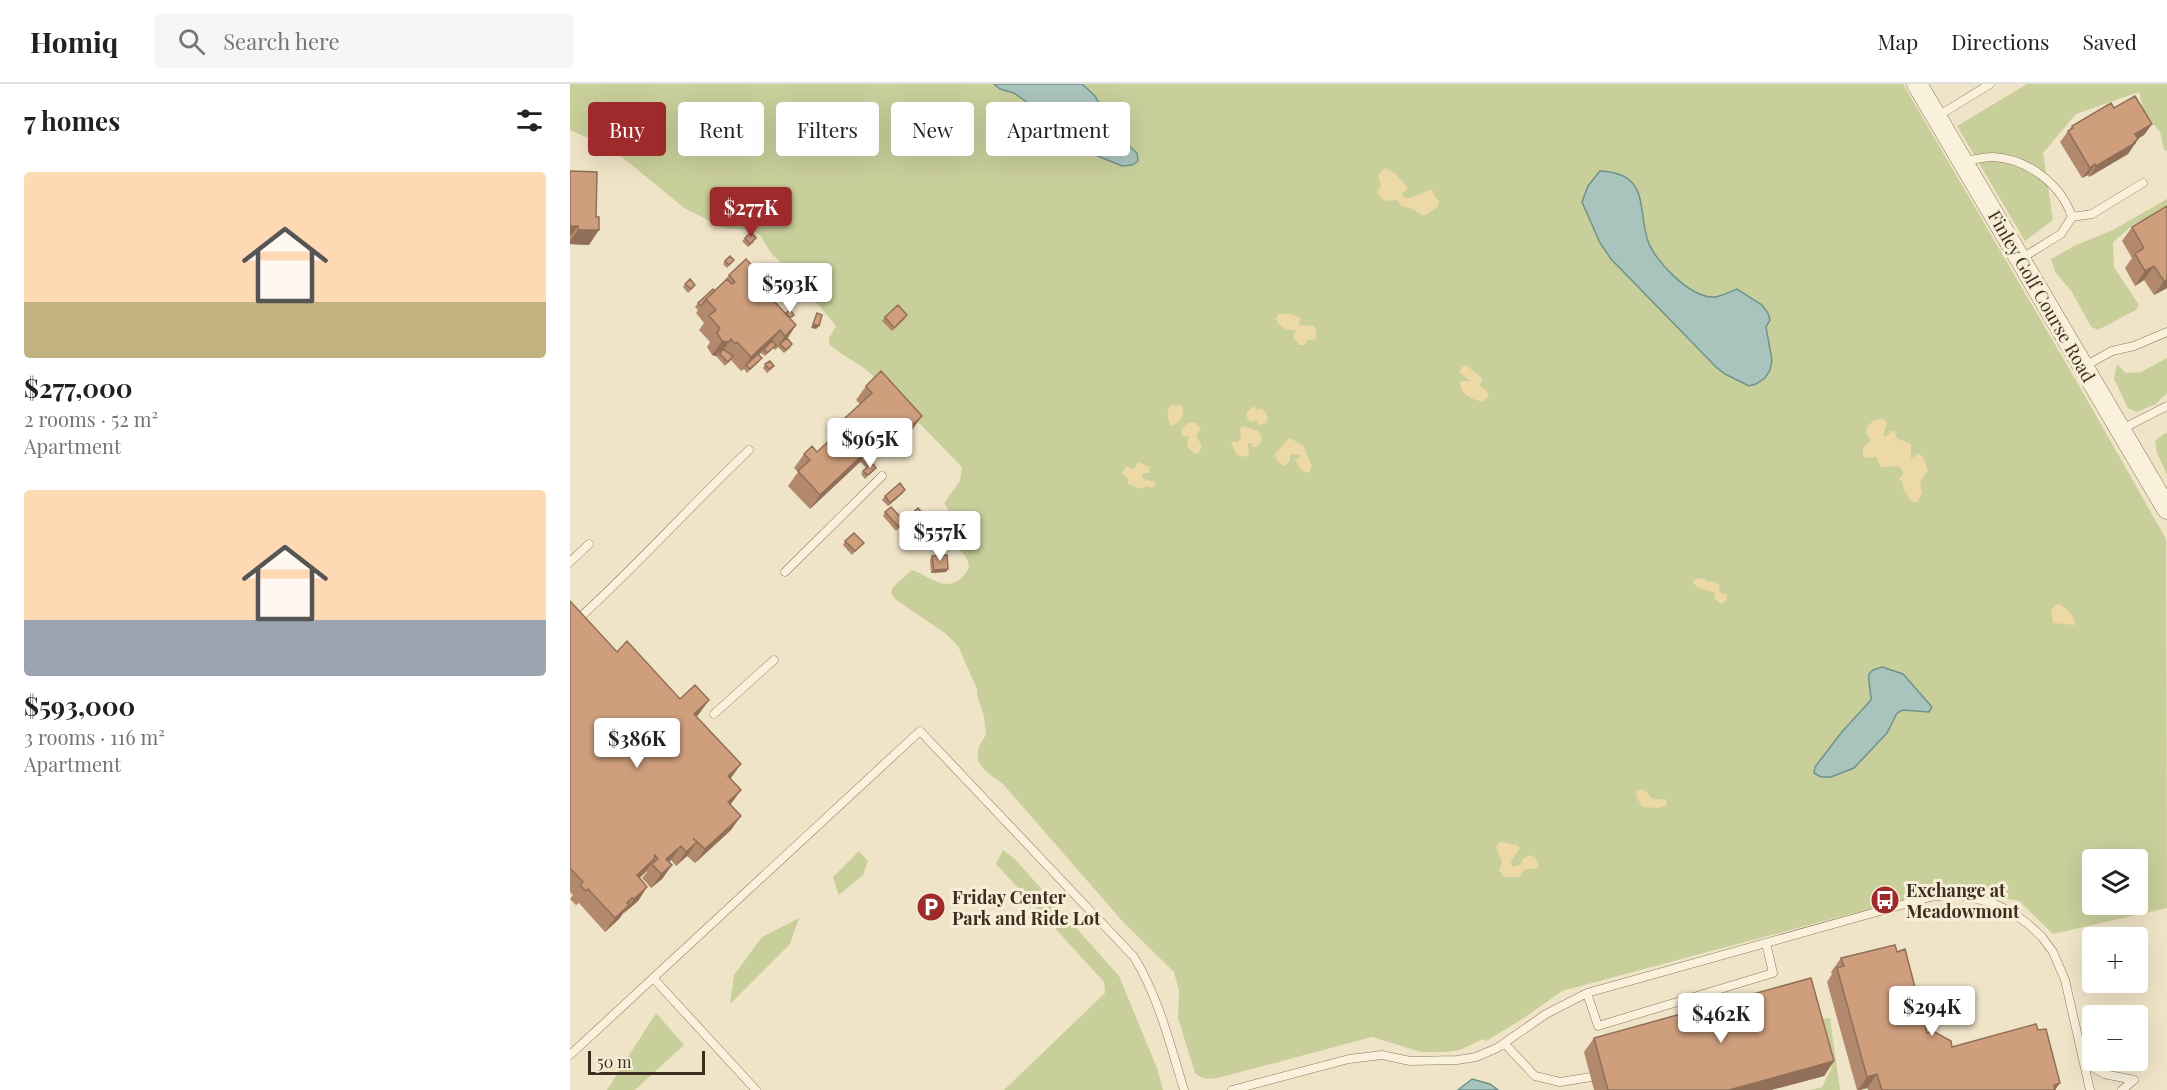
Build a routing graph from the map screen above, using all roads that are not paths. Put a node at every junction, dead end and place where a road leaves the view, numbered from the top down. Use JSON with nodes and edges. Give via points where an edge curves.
{"nodes":[{"id":1,"x":1917,"y":84,"type":"edge"},
{"id":2,"x":1990,"y":84,"type":"edge"},
{"id":3,"x":1937,"y":117,"type":"junction"},
{"id":4,"x":1963,"y":162,"type":"junction"},
{"id":5,"x":2143,"y":183,"type":"dead end"},
{"id":6,"x":2072,"y":217,"type":"junction"},
{"id":7,"x":2020,"y":259,"type":"junction"},
{"id":8,"x":2167,"y":332,"type":"edge"},
{"id":9,"x":2083,"y":366,"type":"junction"},
{"id":10,"x":2167,"y":406,"type":"edge"},
{"id":11,"x":2121,"y":430,"type":"junction"},
{"id":12,"x":749,"y":450,"type":"dead end"},
{"id":13,"x":882,"y":476,"type":"dead end"},
{"id":14,"x":2167,"y":509,"type":"edge"},
{"id":15,"x":589,"y":544,"type":"dead end"},
{"id":16,"x":570,"y":562,"type":"edge"},
{"id":17,"x":785,"y":572,"type":"dead end"},
{"id":18,"x":571,"y":626,"type":"edge"},
{"id":19,"x":774,"y":660,"type":"dead end"},
{"id":20,"x":714,"y":714,"type":"dead end"},
{"id":21,"x":1766,"y":943,"type":"junction"},
{"id":22,"x":652,"y":978,"type":"junction"},
{"id":23,"x":1587,"y":993,"type":"junction"},
{"id":24,"x":1504,"y":1043,"type":"junction"},
{"id":25,"x":2082,"y":1053,"type":"edge"},
{"id":26,"x":570,"y":1055,"type":"edge"},
{"id":27,"x":2086,"y":1071,"type":"edge"},
{"id":28,"x":2099,"y":1071,"type":"edge"},
{"id":29,"x":1591,"y":1077,"type":"dead end"},
{"id":30,"x":756,"y":1090,"type":"edge"},
{"id":31,"x":1184,"y":1090,"type":"edge"},
{"id":32,"x":1232,"y":1090,"type":"edge"},
{"id":33,"x":2090,"y":1090,"type":"edge"},
{"id":34,"x":2122,"y":1090,"type":"edge"}],
"edges":[{"from":1,"to":3,"type":"street","name":"Finley Golf Course Road"},
{"from":2,"to":3,"type":"lane"},
{"from":3,"to":4,"type":"street","name":"Finley Golf Course Road"},
{"from":4,"to":6,"type":"lane","via":[[1991,157],[2028,166],[2051,184],[2068,204]]},
{"from":4,"to":7,"type":"street","name":"Finley Golf Course Road"},
{"from":5,"to":6,"type":"lane","via":[[2092,214]]},
{"from":6,"to":7,"type":"lane","via":[[2061,234]]},
{"from":7,"to":9,"type":"street","name":"Finley Golf Course Road"},
{"from":8,"to":9,"type":"lane","via":[[2112,351]]},
{"from":9,"to":11,"type":"street","name":"Finley Golf Course Road"},
{"from":10,"to":11,"type":"lane"},
{"from":11,"to":14,"type":"street","name":"Finley Golf Course Road"},
{"from":12,"to":18,"type":"lane","via":[[623,579]]},
{"from":13,"to":17,"type":"lane"},
{"from":15,"to":16,"type":"lane"},
{"from":19,"to":20,"type":"lane"},
{"from":21,"to":23,"type":"lane"},
{"from":21,"to":23,"type":"lane","via":[[1773,974],[1599,1026]]},
{"from":21,"to":25,"type":"lane","via":[[1930,897],[1956,894],[1993,903],[2028,924],[2053,952],[2065,980]]},
{"from":22,"to":26,"type":"lane"},
{"from":22,"to":30,"type":"lane"},
{"from":22,"to":31,"type":"lane","via":[[920,731],[1134,957],[1159,1008]]},
{"from":23,"to":24,"type":"lane","via":[[1546,1014]]},
{"from":24,"to":29,"type":"lane","via":[[1535,1076],[1560,1082]]},
{"from":24,"to":32,"type":"lane","via":[[1476,1057],[1457,1060],[1410,1061],[1382,1055],[1348,1059]]},
{"from":27,"to":33,"type":"lane"},
{"from":28,"to":34,"type":"lane","via":[[2134,1080]]}]}
